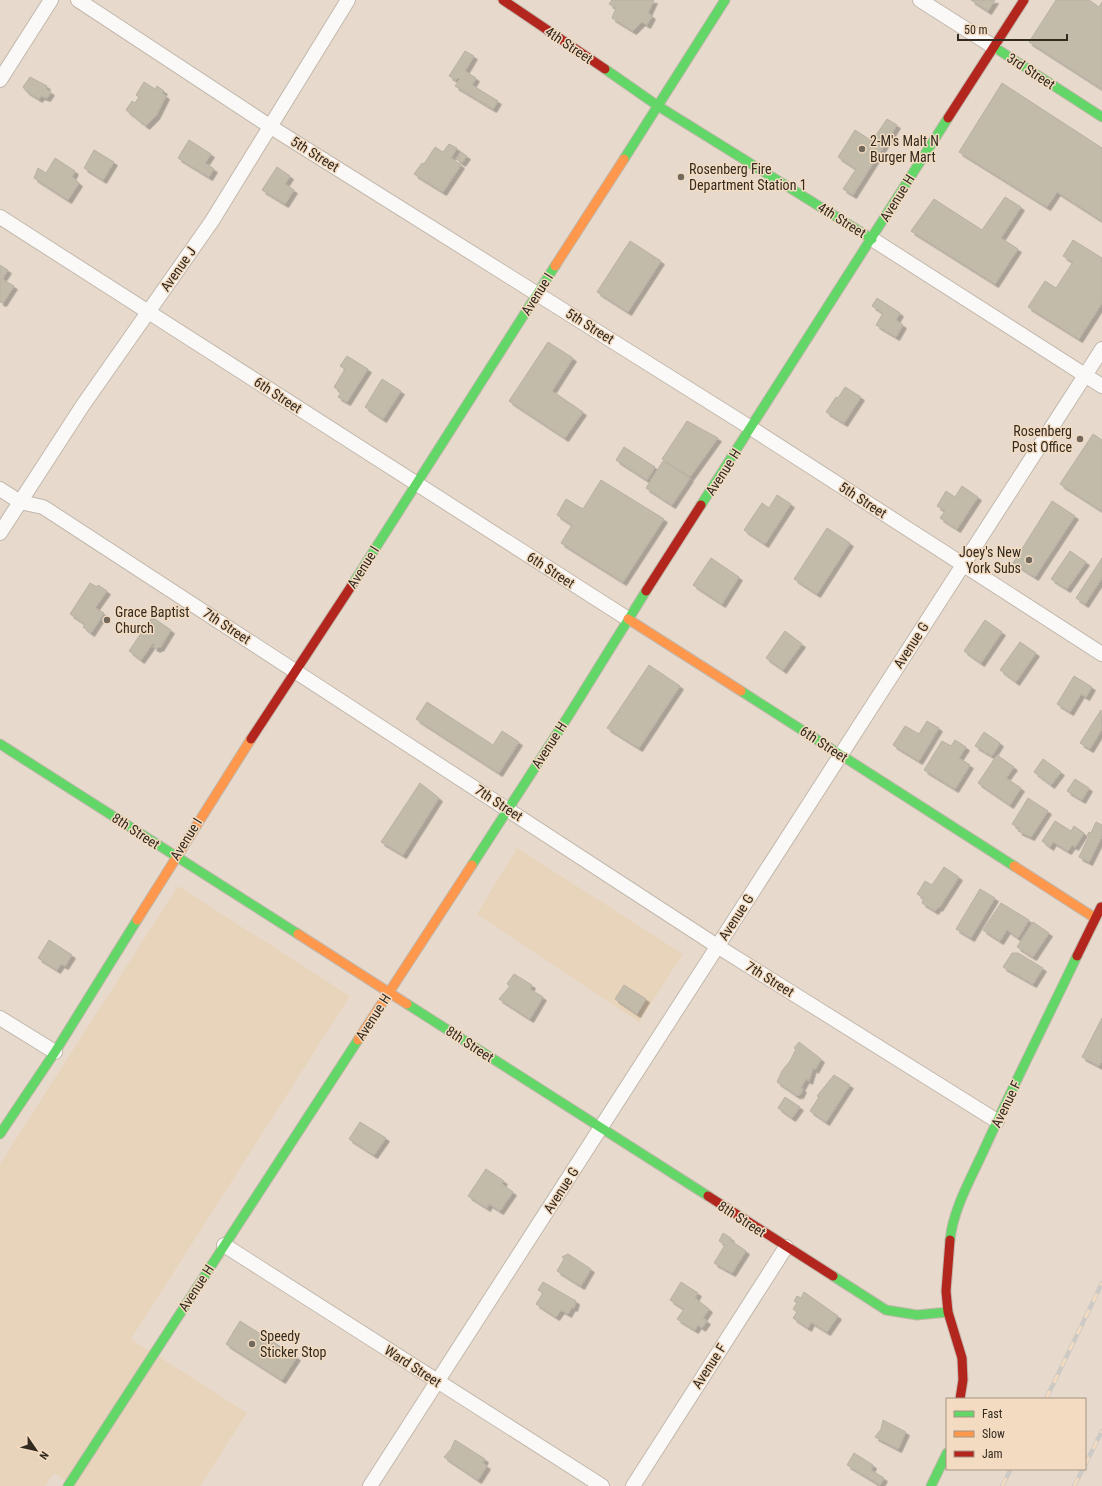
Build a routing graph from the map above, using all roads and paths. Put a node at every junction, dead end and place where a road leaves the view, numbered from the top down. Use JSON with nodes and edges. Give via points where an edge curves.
{"nodes":[{"id":1,"x":51,"y":0,"type":"edge"},
{"id":2,"x":78,"y":0,"type":"edge"},
{"id":3,"x":348,"y":0,"type":"edge"},
{"id":4,"x":503,"y":0,"type":"edge"},
{"id":5,"x":725,"y":0,"type":"edge"},
{"id":6,"x":920,"y":0,"type":"edge"},
{"id":7,"x":1024,"y":0,"type":"edge"},
{"id":8,"x":994,"y":46,"type":"junction"},
{"id":9,"x":0,"y":80,"type":"edge"},
{"id":10,"x":658,"y":106,"type":"junction"},
{"id":11,"x":1102,"y":117,"type":"edge"},
{"id":12,"x":271,"y":127,"type":"junction"},
{"id":13,"x":0,"y":217,"type":"edge"},
{"id":14,"x":872,"y":239,"type":"junction"},
{"id":15,"x":537,"y":293,"type":"junction"},
{"id":16,"x":148,"y":312,"type":"junction"},
{"id":17,"x":1102,"y":349,"type":"edge"},
{"id":18,"x":1085,"y":375,"type":"junction"},
{"id":19,"x":1102,"y":386,"type":"edge"},
{"id":20,"x":751,"y":428,"type":"junction"},
{"id":21,"x":416,"y":483,"type":"junction"},
{"id":22,"x":0,"y":489,"type":"edge"},
{"id":23,"x":20,"y":502,"type":"junction"},
{"id":24,"x":0,"y":533,"type":"edge"},
{"id":25,"x":963,"y":564,"type":"junction"},
{"id":26,"x":628,"y":619,"type":"junction"},
{"id":27,"x":1102,"y":654,"type":"edge"},
{"id":28,"x":297,"y":671,"type":"junction"},
{"id":29,"x":0,"y":744,"type":"edge"},
{"id":30,"x":840,"y":755,"type":"junction"},
{"id":31,"x":508,"y":808,"type":"junction"},
{"id":32,"x":175,"y":856,"type":"junction"},
{"id":33,"x":1100,"y":916,"type":"edge"},
{"id":34,"x":717,"y":946,"type":"junction"},
{"id":35,"x":388,"y":992,"type":"junction"},
{"id":36,"x":0,"y":1018,"type":"edge"},
{"id":37,"x":54,"y":1052,"type":"junction"},
{"id":38,"x":997,"y":1121,"type":"junction"},
{"id":39,"x":600,"y":1128,"type":"junction"},
{"id":40,"x":0,"y":1134,"type":"edge"},
{"id":41,"x":224,"y":1246,"type":"junction"},
{"id":42,"x":786,"y":1247,"type":"junction"},
{"id":43,"x":948,"y":1312,"type":"junction"},
{"id":44,"x":437,"y":1381,"type":"junction"},
{"id":45,"x":960,"y":1398,"type":"edge"},
{"id":46,"x":946,"y":1455,"type":"edge"},
{"id":47,"x":68,"y":1486,"type":"edge"},
{"id":48,"x":370,"y":1486,"type":"edge"},
{"id":49,"x":602,"y":1486,"type":"edge"},
{"id":50,"x":632,"y":1486,"type":"edge"},
{"id":51,"x":930,"y":1486,"type":"edge"}],
"edges":[{"from":1,"to":9,"type":"street"},
{"from":2,"to":12,"type":"street","name":"5th Street"},
{"from":3,"to":12,"type":"street","name":"Avenue J"},
{"from":4,"to":10,"type":"main road","name":"4th Street"},
{"from":5,"to":10,"type":"main road","name":"Avenue I"},
{"from":6,"to":8,"type":"street","name":"3rd Street"},
{"from":7,"to":8,"type":"main road","name":"Avenue H"},
{"from":8,"to":11,"type":"main road","name":"3rd Street"},
{"from":8,"to":14,"type":"main road","name":"Avenue H"},
{"from":10,"to":14,"type":"main road","name":"4th Street"},
{"from":10,"to":15,"type":"main road","name":"Avenue I"},
{"from":12,"to":15,"type":"street","name":"5th Street"},
{"from":12,"to":16,"type":"street","name":"Avenue J","via":[[212,221]]},
{"from":13,"to":16,"type":"street","name":"6th Street"},
{"from":14,"to":18,"type":"street","name":"4th Street"},
{"from":14,"to":20,"type":"main road","name":"Avenue H"},
{"from":15,"to":20,"type":"street","name":"5th Street"},
{"from":15,"to":21,"type":"main road","name":"Avenue I"},
{"from":16,"to":21,"type":"street","name":"6th Street"},
{"from":16,"to":23,"type":"street","name":"Avenue J"},
{"from":17,"to":18,"type":"street","name":"Avenue G"},
{"from":18,"to":19,"type":"street","name":"4th Street"},
{"from":18,"to":25,"type":"street","name":"Avenue G"},
{"from":20,"to":25,"type":"street","name":"5th Street"},
{"from":20,"to":26,"type":"main road","name":"Avenue H"},
{"from":21,"to":26,"type":"street","name":"6th Street"},
{"from":21,"to":28,"type":"main road","name":"Avenue I"},
{"from":22,"to":23,"type":"street","name":"7th Street"},
{"from":23,"to":24,"type":"street","name":"Avenue J"},
{"from":23,"to":28,"type":"street","name":"7th Street","via":[[43,507]]},
{"from":25,"to":27,"type":"street","name":"5th Street"},
{"from":25,"to":30,"type":"street","name":"Avenue G"},
{"from":26,"to":30,"type":"main road","name":"6th Street"},
{"from":26,"to":31,"type":"main road","name":"Avenue H"},
{"from":28,"to":31,"type":"street","name":"7th Street"},
{"from":28,"to":32,"type":"main road","name":"Avenue I"},
{"from":29,"to":32,"type":"main road","name":"8th Street"},
{"from":30,"to":33,"type":"main road","name":"6th Street"},
{"from":30,"to":34,"type":"street","name":"Avenue G"},
{"from":31,"to":34,"type":"street","name":"7th Street"},
{"from":31,"to":35,"type":"main road","name":"Avenue H"},
{"from":32,"to":35,"type":"main road","name":"8th Street"},
{"from":32,"to":37,"type":"main road","name":"Avenue I"},
{"from":33,"to":38,"type":"main road","name":"Avenue F"},
{"from":34,"to":38,"type":"street","name":"7th Street"},
{"from":34,"to":39,"type":"street","name":"Avenue G"},
{"from":35,"to":39,"type":"main road","name":"8th Street"},
{"from":35,"to":41,"type":"main road","name":"Avenue H"},
{"from":36,"to":37,"type":"street"},
{"from":37,"to":40,"type":"main road","name":"Avenue I"},
{"from":38,"to":43,"type":"main road","name":"Avenue F","via":[[962,1198],[951,1229],[946,1290]]},
{"from":39,"to":42,"type":"main road","name":"8th Street"},
{"from":39,"to":44,"type":"street","name":"Avenue G"},
{"from":41,"to":44,"type":"street","name":"Ward Street"},
{"from":41,"to":47,"type":"main road","name":"Avenue H"},
{"from":42,"to":43,"type":"main road","name":"8th Street","via":[[886,1310],[921,1316]]},
{"from":42,"to":50,"type":"street","name":"Avenue F"},
{"from":43,"to":45,"type":"main road","name":"Avenue F","via":[[962,1358],[963,1380]]},
{"from":44,"to":48,"type":"street","name":"Avenue G"},
{"from":44,"to":49,"type":"street","name":"Ward Street"},
{"from":46,"to":51,"type":"main road"}]}
